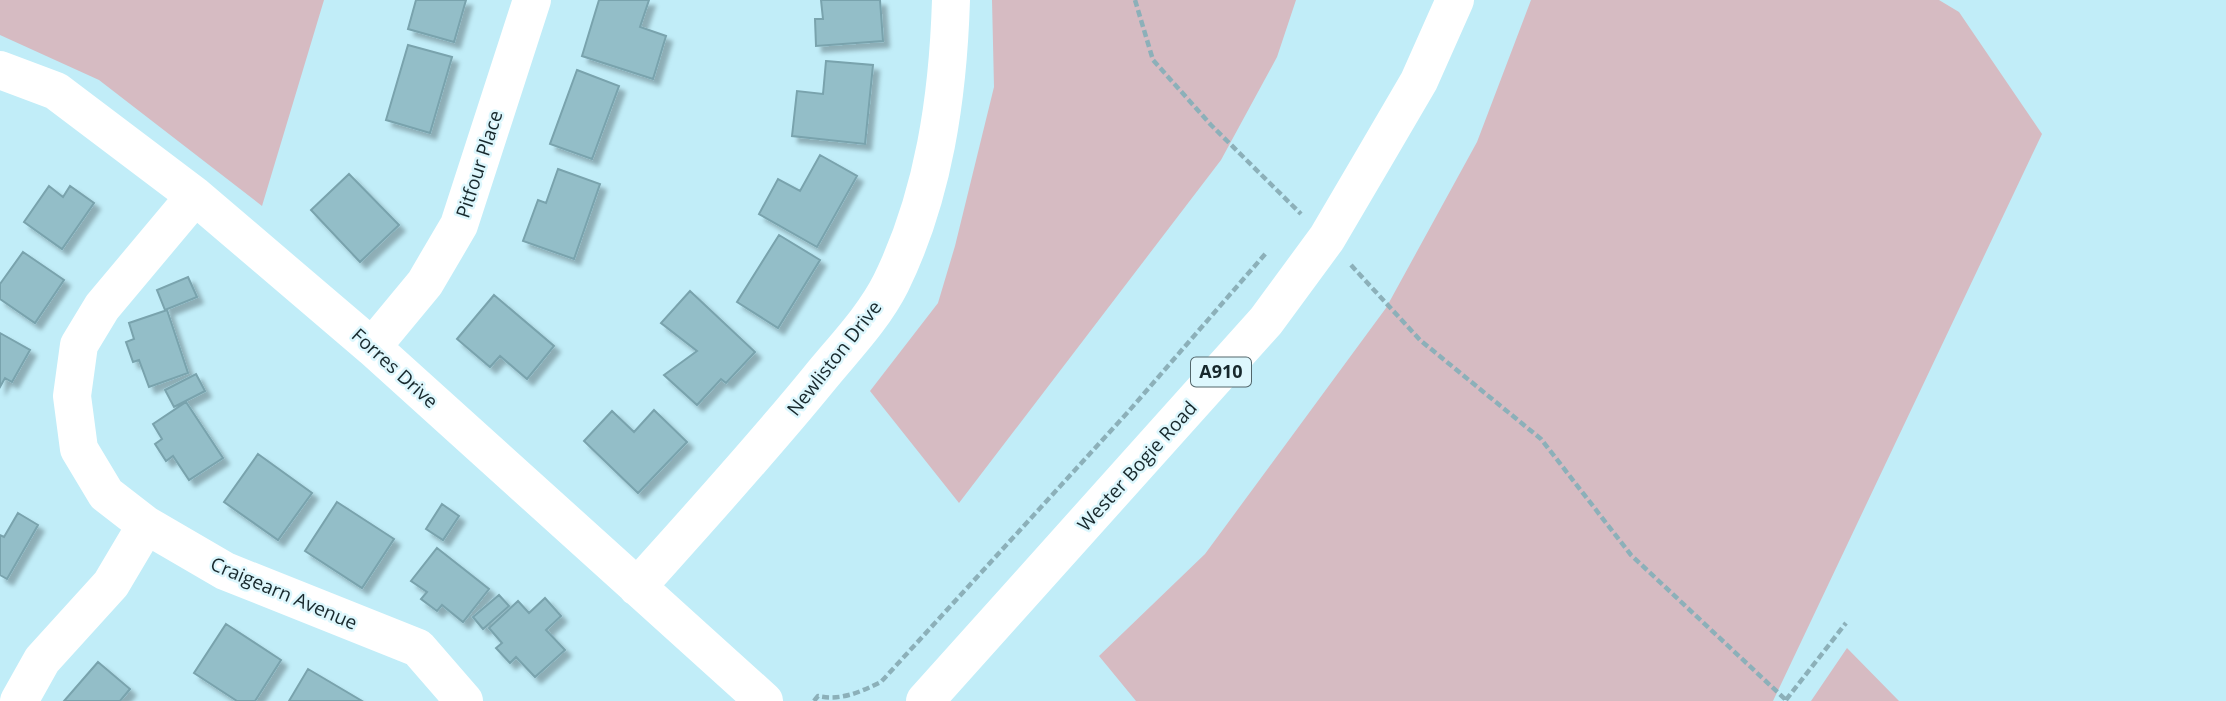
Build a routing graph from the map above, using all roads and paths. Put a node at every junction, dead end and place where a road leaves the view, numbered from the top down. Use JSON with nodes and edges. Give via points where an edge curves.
{"nodes":[{"id":1,"x":532,"y":0,"type":"edge"},
{"id":2,"x":951,"y":0,"type":"edge"},
{"id":3,"x":1135,"y":0,"type":"edge"},
{"id":4,"x":1455,"y":0,"type":"edge"},
{"id":5,"x":0,"y":70,"type":"edge"},
{"id":6,"x":195,"y":196,"type":"junction"},
{"id":7,"x":1306,"y":202,"type":"dead end"},
{"id":8,"x":1299,"y":212,"type":"junction"},
{"id":9,"x":1292,"y":222,"type":"dead end"},
{"id":10,"x":1327,"y":238,"type":"junction"},
{"id":11,"x":1275,"y":243,"type":"dead end"},
{"id":12,"x":372,"y":347,"type":"junction"},
{"id":13,"x":146,"y":525,"type":"junction"},
{"id":14,"x":637,"y":587,"type":"junction"},
{"id":15,"x":1846,"y":622,"type":"dead end"},
{"id":16,"x":19,"y":701,"type":"edge"},
{"id":17,"x":464,"y":701,"type":"edge"},
{"id":18,"x":764,"y":701,"type":"edge"},
{"id":19,"x":814,"y":701,"type":"edge"},
{"id":20,"x":925,"y":701,"type":"edge"},
{"id":21,"x":1786,"y":701,"type":"edge"}],
"edges":[{"from":1,"to":12,"type":"street","name":"Pitfour Place","via":[[459,225],[425,283]]},
{"from":2,"to":14,"type":"street","name":"Newliston Drive","via":[[950,50],[937,145],[919,211],[890,284],[866,322],[778,428]]},
{"from":3,"to":8,"type":"path","via":[[1153,60]]},
{"from":4,"to":10,"type":"street","name":"Wester Bogie Road","number":"A910","via":[[1419,81]]},
{"from":5,"to":6,"type":"street","name":"Forres Drive","via":[[56,91]]},
{"from":6,"to":12,"type":"street","name":"Forres Drive"},
{"from":6,"to":13,"type":"street","name":"Craigearn Avenue","via":[[102,307],[79,345],[72,396],[79,449],[106,494]]},
{"from":7,"to":8,"type":"path"},
{"from":8,"to":9,"type":"path"},
{"from":8,"to":10,"type":"path"},
{"from":10,"to":20,"type":"street","name":"Wester Bogie Road","number":"A910","via":[[1266,321]]},
{"from":10,"to":21,"type":"path","via":[[1420,340],[1541,439],[1631,555]]},
{"from":11,"to":19,"type":"path","via":[[881,682],[834,700],[818,696]]},
{"from":12,"to":14,"type":"street","name":"Forres Drive"},
{"from":13,"to":16,"type":"street","via":[[111,584],[42,660]]},
{"from":13,"to":17,"type":"street","name":"Craigearn Avenue","via":[[225,571],[418,648]]},
{"from":14,"to":18,"type":"street","name":"Forres Drive"},
{"from":15,"to":21,"type":"path"}]}
